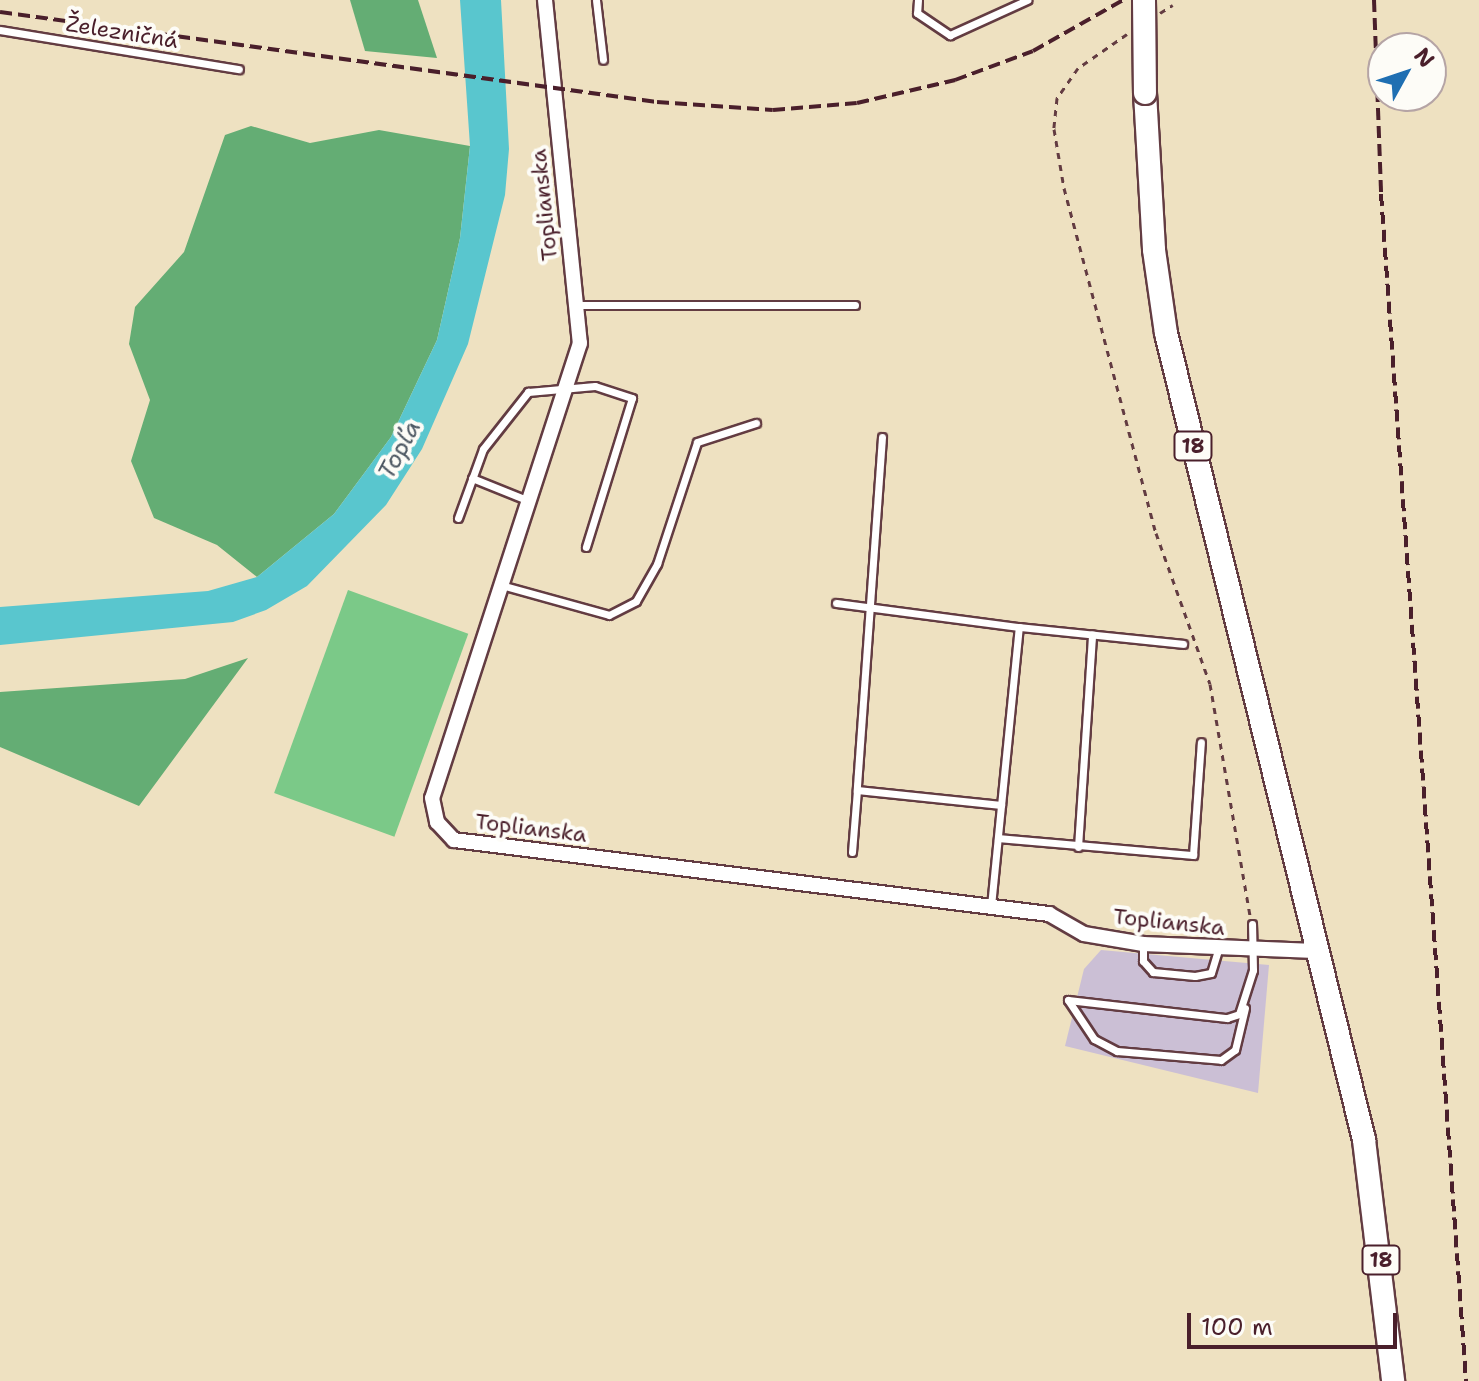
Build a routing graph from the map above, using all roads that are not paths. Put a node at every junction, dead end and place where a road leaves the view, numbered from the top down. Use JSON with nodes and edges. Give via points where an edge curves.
{"nodes":[{"id":1,"x":545,"y":0,"type":"edge"},
{"id":2,"x":596,"y":0,"type":"edge"},
{"id":3,"x":918,"y":0,"type":"edge"},
{"id":4,"x":1027,"y":0,"type":"edge"},
{"id":5,"x":1146,"y":10,"type":"edge"},
{"id":6,"x":0,"y":30,"type":"edge"},
{"id":7,"x":603,"y":60,"type":"dead end"},
{"id":8,"x":239,"y":69,"type":"dead end"},
{"id":9,"x":576,"y":305,"type":"junction"},
{"id":10,"x":855,"y":305,"type":"dead end"},
{"id":11,"x":565,"y":389,"type":"junction"},
{"id":12,"x":756,"y":423,"type":"dead end"},
{"id":13,"x":882,"y":437,"type":"dead end"},
{"id":14,"x":472,"y":478,"type":"junction"},
{"id":15,"x":529,"y":501,"type":"junction"},
{"id":16,"x":458,"y":518,"type":"dead end"},
{"id":17,"x":586,"y":547,"type":"dead end"},
{"id":18,"x":501,"y":585,"type":"junction"},
{"id":19,"x":836,"y":603,"type":"dead end"},
{"id":20,"x":870,"y":607,"type":"junction"},
{"id":21,"x":1019,"y":627,"type":"junction"},
{"id":22,"x":1092,"y":634,"type":"junction"},
{"id":23,"x":1183,"y":644,"type":"dead end"},
{"id":24,"x":1201,"y":742,"type":"dead end"},
{"id":25,"x":857,"y":790,"type":"junction"},
{"id":26,"x":1001,"y":805,"type":"junction"},
{"id":27,"x":998,"y":838,"type":"junction"},
{"id":28,"x":1078,"y":847,"type":"junction"},
{"id":29,"x":852,"y":852,"type":"dead end"},
{"id":30,"x":991,"y":906,"type":"junction"},
{"id":31,"x":1252,"y":924,"type":"road end"},
{"id":32,"x":1143,"y":944,"type":"junction"},
{"id":33,"x":1218,"y":950,"type":"junction"},
{"id":34,"x":1256,"y":951,"type":"junction"},
{"id":35,"x":1321,"y":951,"type":"junction"},
{"id":36,"x":1246,"y":1003,"type":"junction"},
{"id":37,"x":1393,"y":1381,"type":"edge"}],
"edges":[{"from":1,"to":9,"type":"street","name":"Toplianska"},
{"from":2,"to":7,"type":"lane"},
{"from":3,"to":4,"type":"lane","via":[[917,13],[950,35]]},
{"from":5,"to":35,"type":"main road","number":"18","bridge":true,"via":[[1154,250],[1166,333]]},
{"from":6,"to":8,"type":"lane","name":"Železničná"},
{"from":9,"to":10,"type":"lane"},
{"from":9,"to":11,"type":"street","name":"Toplianska","via":[[580,343]]},
{"from":11,"to":14,"type":"lane","via":[[528,392],[483,449]]},
{"from":11,"to":15,"type":"street","name":"Toplianska"},
{"from":11,"to":17,"type":"lane","via":[[595,386],[632,398]]},
{"from":12,"to":18,"type":"lane","via":[[697,442],[657,564],[636,601],[609,615]]},
{"from":13,"to":20,"type":"lane"},
{"from":14,"to":15,"type":"lane"},
{"from":14,"to":16,"type":"lane"},
{"from":15,"to":18,"type":"street","name":"Toplianska"},
{"from":18,"to":30,"type":"street","name":"Toplianska","via":[[432,798],[437,822],[454,840]]},
{"from":19,"to":20,"type":"lane"},
{"from":20,"to":21,"type":"lane"},
{"from":20,"to":25,"type":"lane"},
{"from":21,"to":22,"type":"lane"},
{"from":21,"to":26,"type":"lane"},
{"from":22,"to":23,"type":"lane"},
{"from":22,"to":28,"type":"lane"},
{"from":24,"to":28,"type":"lane","via":[[1193,855]]},
{"from":25,"to":26,"type":"lane"},
{"from":25,"to":29,"type":"lane"},
{"from":26,"to":27,"type":"lane"},
{"from":27,"to":28,"type":"lane"},
{"from":27,"to":30,"type":"lane"},
{"from":30,"to":32,"type":"street","name":"Toplianska","via":[[1049,914],[1084,934]]},
{"from":31,"to":34,"type":"lane"},
{"from":32,"to":33,"type":"street","name":"Toplianska"},
{"from":32,"to":33,"type":"lane","via":[[1143,961],[1153,972],[1195,976],[1211,973]]},
{"from":33,"to":34,"type":"street","name":"Toplianska"},
{"from":34,"to":35,"type":"street","name":"Toplianska"},
{"from":34,"to":36,"type":"lane"},
{"from":35,"to":37,"type":"main road","number":"18","via":[[1364,1140]]},
{"from":36,"to":36,"type":"lane","via":[[1227,1018],[1068,1000],[1094,1039],[1117,1051],[1221,1060],[1235,1050]]}]}
